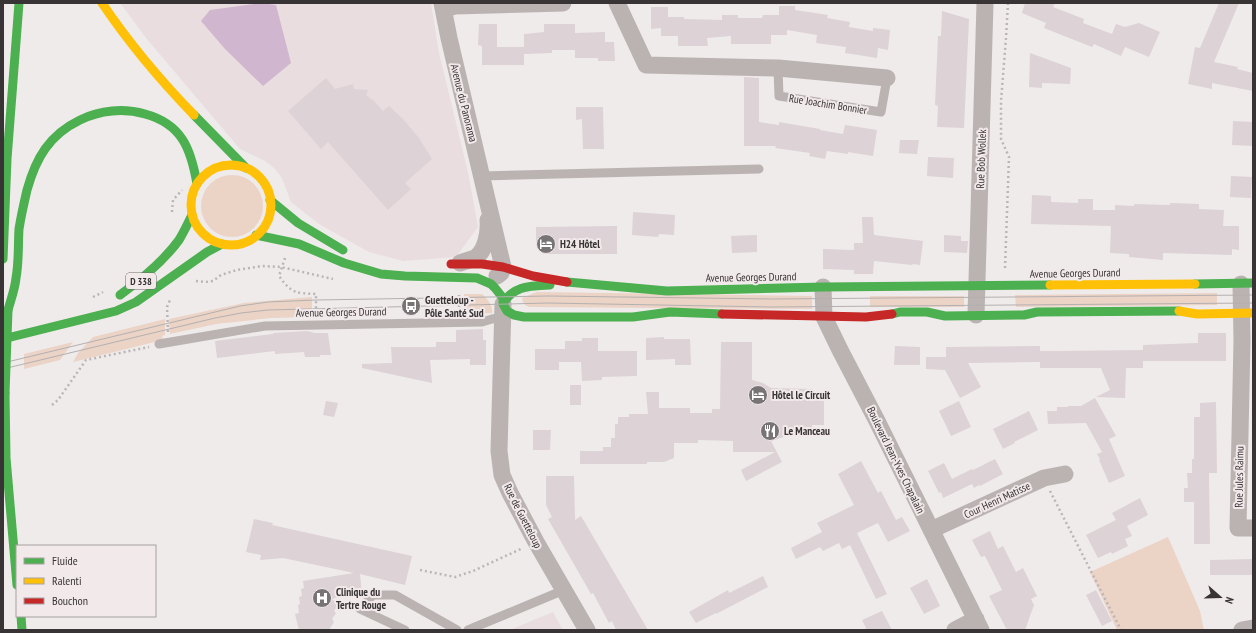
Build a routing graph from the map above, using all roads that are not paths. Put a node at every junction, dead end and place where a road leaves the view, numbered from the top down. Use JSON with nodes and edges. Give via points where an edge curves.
{"nodes":[{"id":1,"x":19,"y":3,"type":"edge"},
{"id":2,"x":102,"y":3,"type":"edge"},
{"id":3,"x":563,"y":3,"type":"edge"},
{"id":4,"x":617,"y":3,"type":"edge"},
{"id":5,"x":985,"y":3,"type":"edge"},
{"id":6,"x":443,"y":6,"type":"edge"},
{"id":7,"x":778,"y":68,"type":"junction"},
{"id":8,"x":888,"y":78,"type":"joint"},
{"id":9,"x":246,"y":168,"type":"junction"},
{"id":10,"x":759,"y":169,"type":"dead end"},
{"id":11,"x":482,"y":176,"type":"junction"},
{"id":12,"x":197,"y":184,"type":"junction"},
{"id":13,"x":270,"y":200,"type":"junction"},
{"id":14,"x":488,"y":204,"type":"junction"},
{"id":15,"x":192,"y":215,"type":"junction"},
{"id":16,"x":256,"y":235,"type":"junction"},
{"id":17,"x":222,"y":244,"type":"junction"},
{"id":18,"x":352,"y":253,"type":"dead end"},
{"id":19,"x":448,"y":264,"type":"joint"},
{"id":20,"x":503,"y":267,"type":"junction"},
{"id":21,"x":3,"y":270,"type":"edge"},
{"id":22,"x":477,"y":278,"type":"junction"},
{"id":23,"x":571,"y":283,"type":"junction"},
{"id":24,"x":1247,"y":284,"type":"edge"},
{"id":25,"x":977,"y":286,"type":"junction"},
{"id":26,"x":823,"y":287,"type":"junction"},
{"id":27,"x":5,"y":290,"type":"dead end"},
{"id":28,"x":114,"y":299,"type":"dead end"},
{"id":29,"x":102,"y":306,"type":"dead end"},
{"id":30,"x":8,"y":310,"type":"junction"},
{"id":31,"x":503,"y":311,"type":"junction"},
{"id":32,"x":1247,"y":313,"type":"edge"},
{"id":33,"x":976,"y":315,"type":"junction"},
{"id":34,"x":524,"y":317,"type":"junction"},
{"id":35,"x":824,"y":317,"type":"junction"},
{"id":36,"x":69,"y":323,"type":"junction"},
{"id":37,"x":3,"y":339,"type":"edge"},
{"id":38,"x":164,"y":344,"type":"road end"},
{"id":39,"x":502,"y":344,"type":"junction"},
{"id":40,"x":1246,"y":411,"type":"edge"},
{"id":41,"x":1065,"y":474,"type":"dead end"},
{"id":42,"x":1253,"y":528,"type":"edge"},
{"id":43,"x":931,"y":530,"type":"junction"},
{"id":44,"x":16,"y":573,"type":"edge"},
{"id":45,"x":564,"y":590,"type":"junction"},
{"id":46,"x":21,"y":617,"type":"edge"},
{"id":47,"x":979,"y":625,"type":"edge"},
{"id":48,"x":1253,"y":628,"type":"edge"},
{"id":49,"x":22,"y":630,"type":"edge"},
{"id":50,"x":405,"y":630,"type":"edge"},
{"id":51,"x":456,"y":630,"type":"edge"},
{"id":52,"x":468,"y":630,"type":"edge"},
{"id":53,"x":587,"y":630,"type":"edge"},
{"id":54,"x":955,"y":630,"type":"edge"},
{"id":55,"x":1242,"y":630,"type":"edge"}],
"edges":[{"from":1,"to":21,"type":"main road","via":[[7,159]]},
{"from":2,"to":9,"type":"main road","via":[[116,25],[175,96]]},
{"from":3,"to":6,"type":"street"},
{"from":4,"to":7,"type":"street","name":"Rue Joachim Bonnier","via":[[646,65]]},
{"from":5,"to":25,"type":"street","name":"Rue Bob Wollek"},
{"from":6,"to":11,"type":"street","name":"Avenue du Panorama"},
{"from":7,"to":8,"type":"street","name":"Rue Joachim Bonnier"},
{"from":7,"to":8,"type":"lane","name":"Rue Joachim Bonnier","via":[[779,96],[881,112]]},
{"from":9,"to":12,"type":"main road","via":[[231,165],[216,168],[203,176]]},
{"from":9,"to":13,"type":"main road","via":[[262,180]]},
{"from":10,"to":11,"type":"lane"},
{"from":11,"to":14,"type":"street","name":"Avenue du Panorama"},
{"from":12,"to":15,"type":"main road","via":[[191,201]]},
{"from":12,"to":30,"type":"main road","via":[[188,147],[179,133],[165,121],[142,113],[118,111],[95,114],[72,124],[48,143],[35,163],[22,209],[17,274]]},
{"from":13,"to":16,"type":"main road","via":[[267,221]]},
{"from":13,"to":18,"type":"main road","via":[[298,223],[337,248]]},
{"from":14,"to":19,"type":"street","name":"Avenue du Panorama","via":[[489,226],[481,252],[470,260]]},
{"from":14,"to":20,"type":"street","name":"Avenue du Panorama"},
{"from":15,"to":17,"type":"main road","via":[[201,231]]},
{"from":15,"to":28,"type":"main road","number":"D 338","via":[[177,242],[155,267]]},
{"from":16,"to":17,"type":"main road","via":[[241,244]]},
{"from":16,"to":22,"type":"main road","via":[[299,244],[344,263],[381,274]]},
{"from":17,"to":36,"type":"main road","number":"D 338","via":[[136,302],[116,311]]},
{"from":19,"to":20,"type":"main road","name":"Avenue Georges Durand"},
{"from":20,"to":22,"type":"street","via":[[497,276]]},
{"from":20,"to":23,"type":"main road","name":"Avenue Georges Durand","via":[[532,276]]},
{"from":22,"to":31,"type":"main road","via":[[490,284],[503,298]]},
{"from":23,"to":26,"type":"main road","name":"Avenue Georges Durand","via":[[667,291]]},
{"from":23,"to":31,"type":"main road","via":[[531,286],[514,291],[507,296]]},
{"from":24,"to":25,"type":"main road","name":"Avenue Georges Durand"},
{"from":24,"to":32,"type":"street","name":"Rue Jules Raimu"},
{"from":25,"to":26,"type":"main road","name":"Avenue Georges Durand"},
{"from":25,"to":33,"type":"street","name":"Rue Bob Wollek"},
{"from":26,"to":35,"type":"street","name":"Boulevard Jean-Yves Chapalain"},
{"from":27,"to":30,"type":"main road"},
{"from":29,"to":36,"type":"main road","number":"D 338"},
{"from":30,"to":44,"type":"main road","bridge":true,"via":[[6,458]]},
{"from":31,"to":34,"type":"main road"},
{"from":31,"to":38,"type":"lane","name":"Avenue Georges Durand","via":[[482,322],[265,326]]},
{"from":31,"to":39,"type":"street","name":"Rue de Guetteloup"},
{"from":32,"to":33,"type":"main road","via":[[1197,314],[1164,311]]},
{"from":32,"to":40,"type":"street","name":"Rue Jules Raimu","via":[[1242,341]]},
{"from":33,"to":35,"type":"main road","via":[[945,316],[927,312],[900,312],[878,316]]},
{"from":34,"to":35,"type":"main road","via":[[633,317],[670,312]]},
{"from":34,"to":39,"type":"street","name":"Rue de Guetteloup","via":[[513,322],[508,328]]},
{"from":35,"to":43,"type":"street","name":"Boulevard Jean-Yves Chapalain"},
{"from":36,"to":37,"type":"main road","number":"D 338"},
{"from":39,"to":45,"type":"street","name":"Rue de Guetteloup","via":[[499,451],[502,475]]},
{"from":40,"to":42,"type":"street","name":"Rue Jules Raimu","via":[[1238,528]]},
{"from":41,"to":43,"type":"street","name":"Cour Henri Matisse","via":[[1044,478]]},
{"from":43,"to":47,"type":"street","name":"Boulevard Jean-Yves Chapalain"},
{"from":45,"to":52,"type":"lane"},
{"from":45,"to":53,"type":"street","name":"Rue de Guetteloup"},
{"from":46,"to":49,"type":"main road"},
{"from":47,"to":54,"type":"street"},
{"from":48,"to":55,"type":"street"},
{"from":50,"to":51,"type":"lane","via":[[360,609],[373,595],[395,595]]}]}
